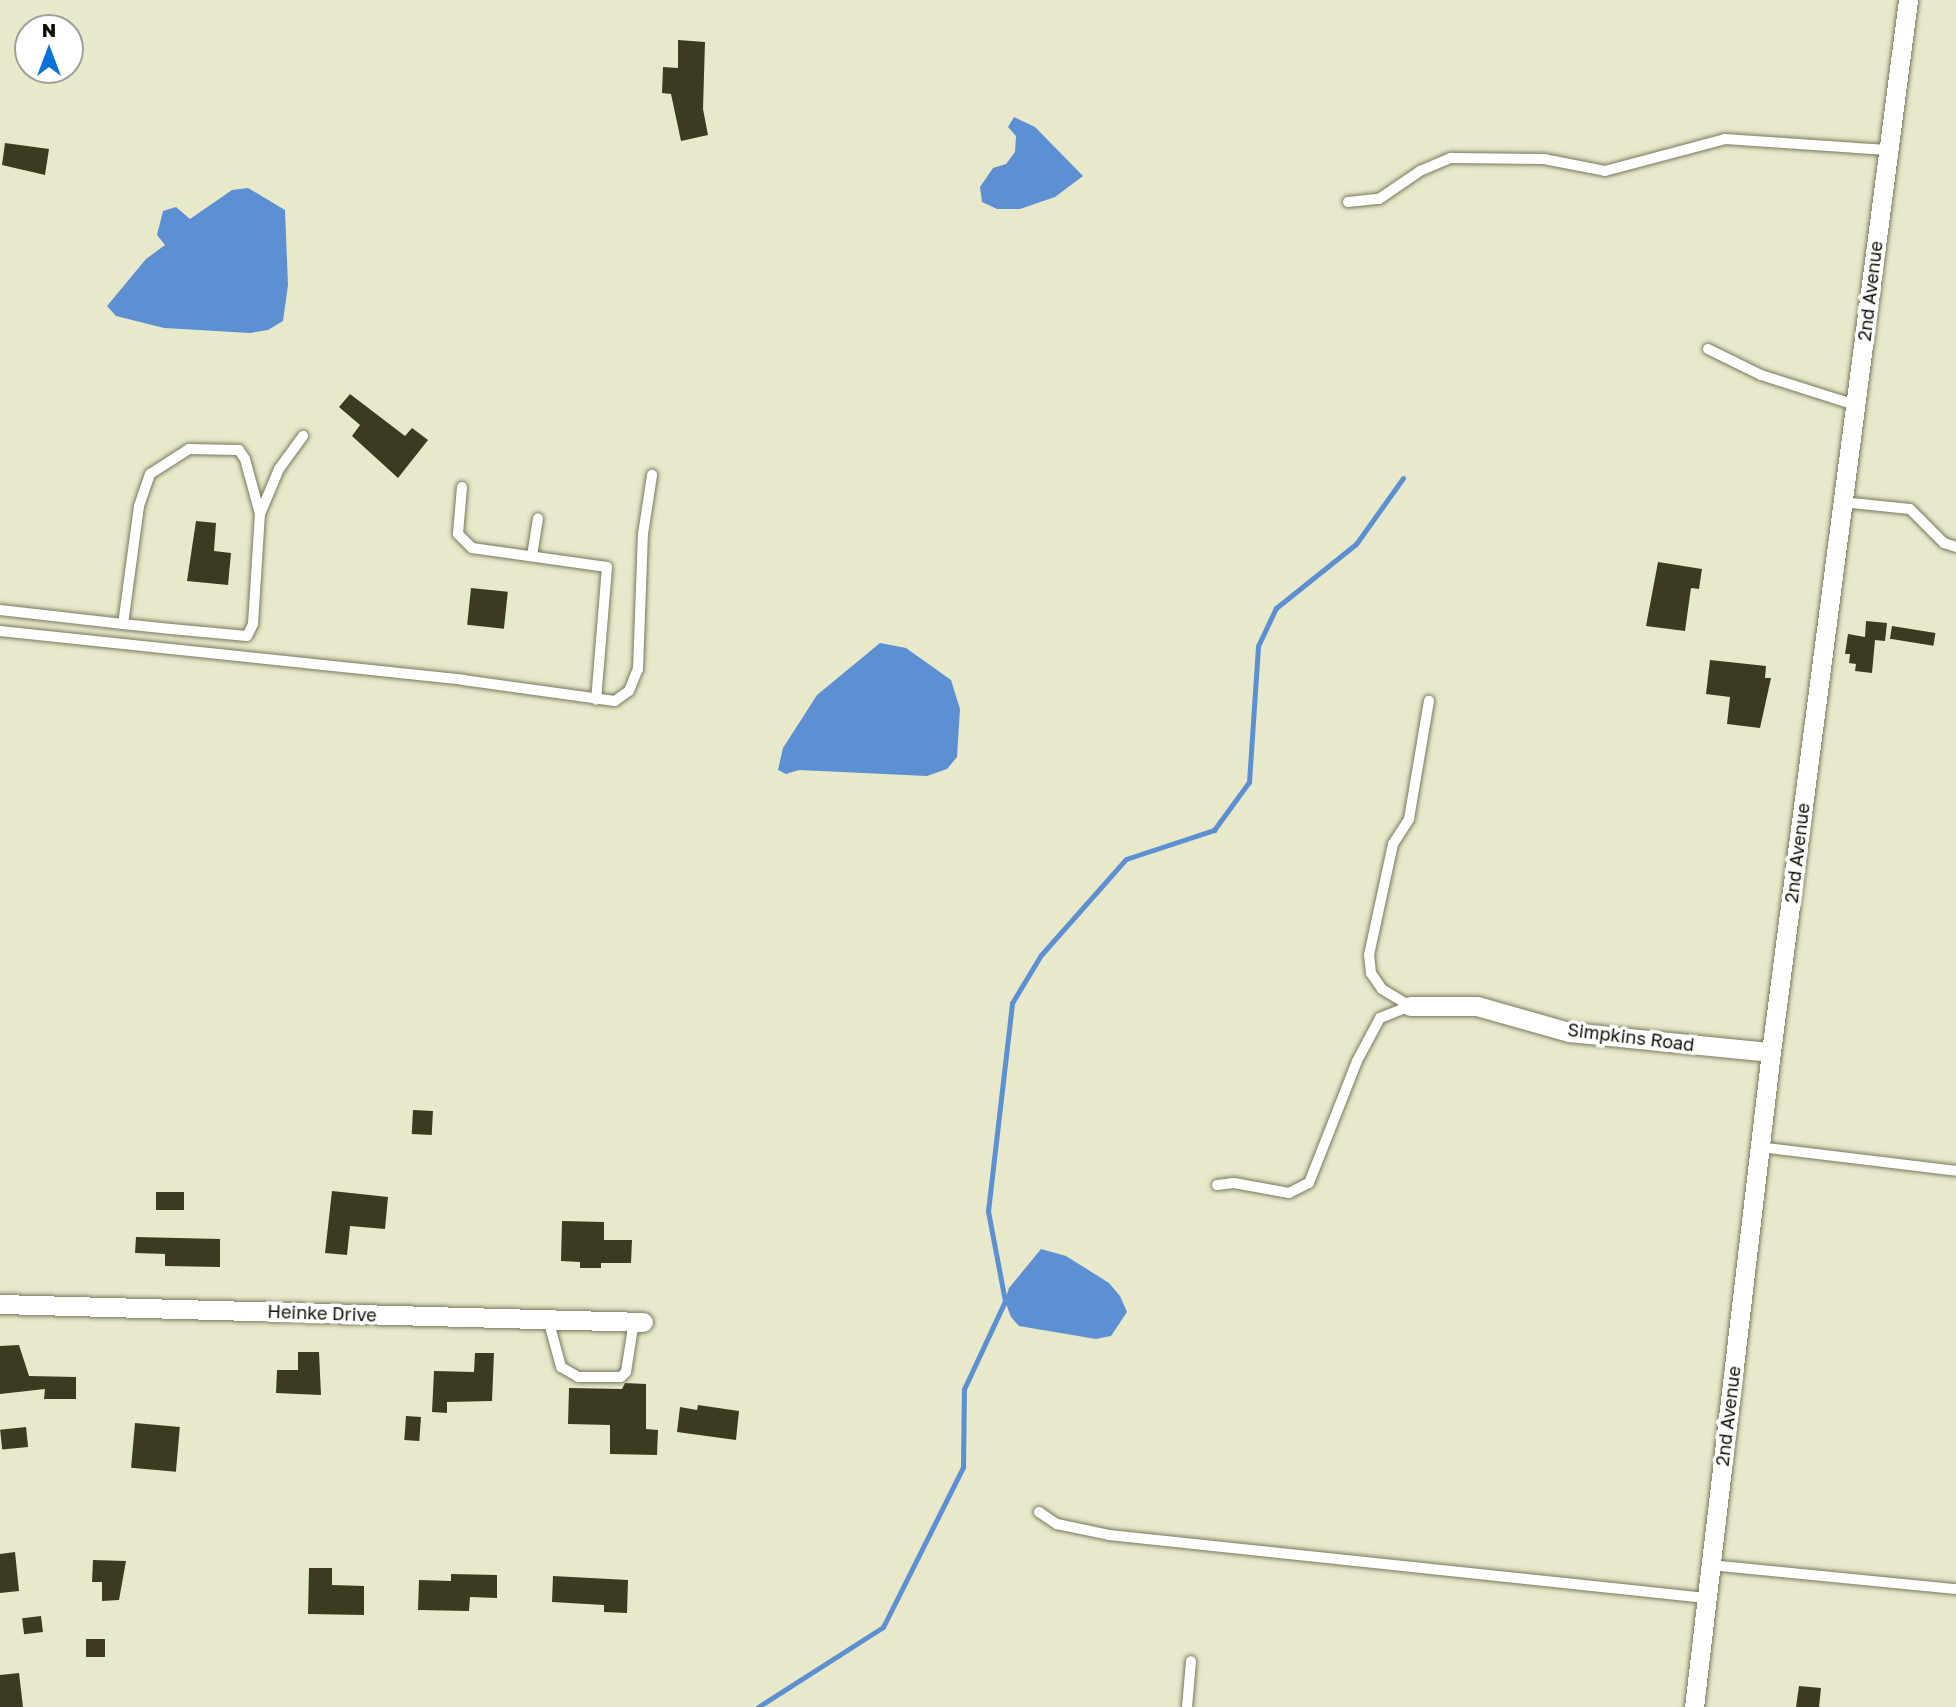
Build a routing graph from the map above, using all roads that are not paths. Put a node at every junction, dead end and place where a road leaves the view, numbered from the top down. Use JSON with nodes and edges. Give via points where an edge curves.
{"nodes":[{"id":1,"x":1908,"y":0,"type":"edge"},
{"id":2,"x":1888,"y":150,"type":"junction"},
{"id":3,"x":1348,"y":202,"type":"dead end"},
{"id":4,"x":1708,"y":349,"type":"dead end"},
{"id":5,"x":1855,"y":405,"type":"junction"},
{"id":6,"x":303,"y":436,"type":"dead end"},
{"id":7,"x":652,"y":475,"type":"dead end"},
{"id":8,"x":463,"y":487,"type":"dead end"},
{"id":9,"x":1842,"y":502,"type":"junction"},
{"id":10,"x":260,"y":514,"type":"junction"},
{"id":11,"x":538,"y":518,"type":"dead end"},
{"id":12,"x":1956,"y":547,"type":"edge"},
{"id":13,"x":532,"y":556,"type":"junction"},
{"id":14,"x":0,"y":610,"type":"edge"},
{"id":15,"x":123,"y":624,"type":"junction"},
{"id":16,"x":0,"y":631,"type":"edge"},
{"id":17,"x":596,"y":700,"type":"junction"},
{"id":18,"x":1430,"y":701,"type":"dead end"},
{"id":19,"x":1410,"y":1006,"type":"junction"},
{"id":20,"x":1771,"y":1052,"type":"junction"},
{"id":21,"x":1759,"y":1147,"type":"junction"},
{"id":22,"x":1956,"y":1171,"type":"edge"},
{"id":23,"x":1217,"y":1185,"type":"dead end"},
{"id":24,"x":0,"y":1304,"type":"edge"},
{"id":25,"x":548,"y":1319,"type":"junction"},
{"id":26,"x":638,"y":1321,"type":"joint"},
{"id":27,"x":1039,"y":1512,"type":"dead end"},
{"id":28,"x":1710,"y":1565,"type":"junction"},
{"id":29,"x":1956,"y":1589,"type":"edge"},
{"id":30,"x":1706,"y":1598,"type":"junction"},
{"id":31,"x":1191,"y":1661,"type":"dead end"},
{"id":32,"x":1187,"y":1707,"type":"edge"},
{"id":33,"x":1694,"y":1707,"type":"edge"}],
"edges":[{"from":1,"to":2,"type":"street","name":"2nd Avenue"},
{"from":2,"to":3,"type":"lane","via":[[1725,139],[1605,171],[1544,159],[1451,158],[1420,171],[1379,199]]},
{"from":2,"to":5,"type":"street","name":"2nd Avenue"},
{"from":4,"to":5,"type":"lane","via":[[1761,375]]},
{"from":5,"to":9,"type":"street","name":"2nd Avenue"},
{"from":6,"to":10,"type":"lane","via":[[279,469]]},
{"from":7,"to":17,"type":"lane","via":[[643,534],[636,677],[624,696]]},
{"from":8,"to":13,"type":"lane","via":[[456,522],[462,542],[486,551]]},
{"from":9,"to":12,"type":"lane","via":[[1910,509],[1944,543]]},
{"from":9,"to":20,"type":"street","name":"2nd Avenue"},
{"from":10,"to":15,"type":"lane","via":[[253,624],[247,636]]},
{"from":10,"to":15,"type":"lane","via":[[239,450],[189,449],[167,460],[143,487]]},
{"from":11,"to":13,"type":"lane"},
{"from":13,"to":17,"type":"lane","via":[[607,567]]},
{"from":14,"to":15,"type":"lane"},
{"from":16,"to":17,"type":"lane","via":[[463,680]]},
{"from":18,"to":19,"type":"lane","via":[[1409,819],[1393,844],[1369,955],[1371,974],[1382,989]]},
{"from":19,"to":20,"type":"street","name":"Simpkins Road","via":[[1477,1006],[1569,1032]]},
{"from":19,"to":23,"type":"lane","via":[[1380,1018],[1357,1061],[1309,1183],[1289,1193],[1234,1183]]},
{"from":20,"to":21,"type":"street","name":"2nd Avenue"},
{"from":21,"to":22,"type":"lane"},
{"from":21,"to":28,"type":"street","name":"2nd Avenue"},
{"from":24,"to":25,"type":"street","name":"Heinke Drive"},
{"from":25,"to":26,"type":"street","name":"Heinke Drive"},
{"from":25,"to":26,"type":"lane","via":[[561,1367],[578,1377],[621,1377]]},
{"from":27,"to":30,"type":"lane","via":[[1057,1524],[1109,1535]]},
{"from":28,"to":29,"type":"lane"},
{"from":28,"to":30,"type":"street","name":"2nd Avenue"},
{"from":30,"to":33,"type":"street","name":"2nd Avenue"},
{"from":31,"to":32,"type":"lane"}]}
